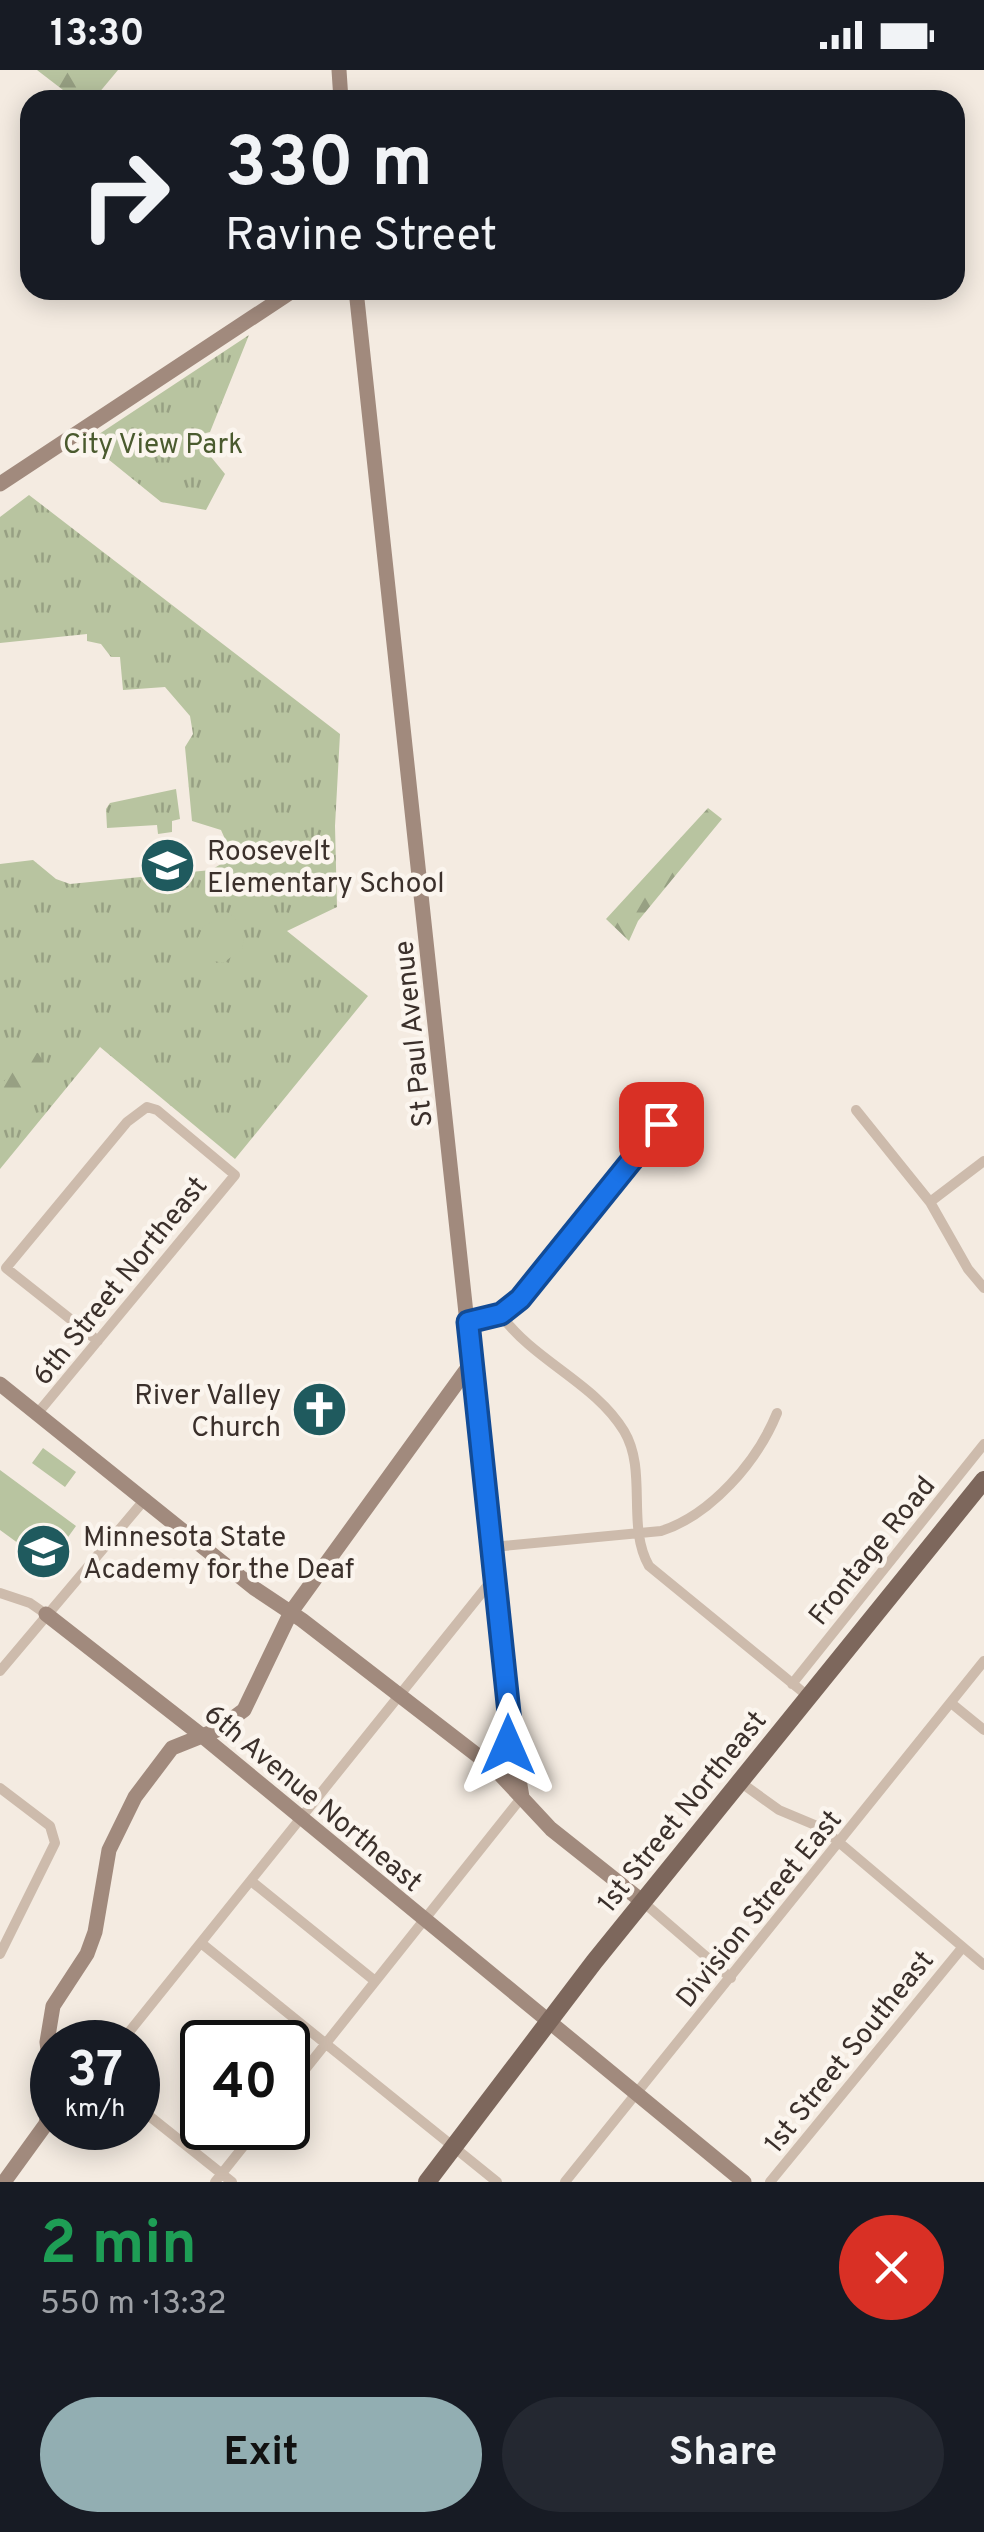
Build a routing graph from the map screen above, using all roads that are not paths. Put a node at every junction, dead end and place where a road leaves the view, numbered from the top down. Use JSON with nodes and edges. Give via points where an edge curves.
{"nodes":[{"id":1,"x":278,"y":300,"type":"edge"},
{"id":2,"x":357,"y":300,"type":"edge"},
{"id":3,"x":2,"y":478,"type":"edge"},
{"id":4,"x":856,"y":1110,"type":"dead end"},
{"id":5,"x":661,"y":1124,"type":"dead end"},
{"id":6,"x":984,"y":1161,"type":"edge"},
{"id":7,"x":930,"y":1202,"type":"junction"},
{"id":8,"x":984,"y":1288,"type":"edge"},
{"id":9,"x":501,"y":1314,"type":"junction"},
{"id":10,"x":468,"y":1322,"type":"junction"},
{"id":11,"x":98,"y":1340,"type":"junction"},
{"id":12,"x":472,"y":1362,"type":"junction"},
{"id":13,"x":0,"y":1384,"type":"edge"},
{"id":14,"x":777,"y":1413,"type":"dead end"},
{"id":15,"x":37,"y":1414,"type":"junction"},
{"id":16,"x":984,"y":1444,"type":"edge"},
{"id":17,"x":984,"y":1480,"type":"edge"},
{"id":18,"x":146,"y":1498,"type":"junction"},
{"id":19,"x":640,"y":1533,"type":"junction"},
{"id":20,"x":493,"y":1547,"type":"junction"},
{"id":21,"x":496,"y":1575,"type":"junction"},
{"id":22,"x":0,"y":1593,"type":"edge"},
{"id":23,"x":291,"y":1612,"type":"junction"},
{"id":24,"x":46,"y":1614,"type":"junction"},
{"id":25,"x":984,"y":1660,"type":"edge"},
{"id":26,"x":0,"y":1671,"type":"edge"},
{"id":27,"x":792,"y":1684,"type":"junction"},
{"id":28,"x":400,"y":1694,"type":"junction"},
{"id":29,"x":810,"y":1698,"type":"junction"},
{"id":30,"x":950,"y":1703,"type":"junction"},
{"id":31,"x":984,"y":1730,"type":"edge"},
{"id":32,"x":511,"y":1732,"type":"junction"},
{"id":33,"x":201,"y":1735,"type":"junction"},
{"id":34,"x":495,"y":1769,"type":"junction"},
{"id":35,"x":740,"y":1782,"type":"junction"},
{"id":36,"x":0,"y":1788,"type":"edge"},
{"id":37,"x":522,"y":1797,"type":"junction"},
{"id":38,"x":299,"y":1818,"type":"junction"},
{"id":39,"x":840,"y":1842,"type":"junction"},
{"id":40,"x":251,"y":1881,"type":"junction"},
{"id":41,"x":643,"y":1902,"type":"junction"},
{"id":42,"x":424,"y":1921,"type":"junction"},
{"id":43,"x":201,"y":1943,"type":"junction"},
{"id":44,"x":962,"y":1948,"type":"junction"},
{"id":45,"x":0,"y":1954,"type":"edge"},
{"id":46,"x":984,"y":1965,"type":"edge"},
{"id":47,"x":730,"y":1978,"type":"junction"},
{"id":48,"x":375,"y":1981,"type":"junction"},
{"id":49,"x":49,"y":2020,"type":"edge"},
{"id":50,"x":139,"y":2020,"type":"edge"},
{"id":51,"x":548,"y":2020,"type":"junction"},
{"id":52,"x":326,"y":2043,"type":"junction"},
{"id":53,"x":310,"y":2063,"type":"edge"},
{"id":54,"x":638,"y":2092,"type":"junction"},
{"id":55,"x":160,"y":2127,"type":"edge"},
{"id":56,"x":30,"y":2146,"type":"edge"},
{"id":57,"x":453,"y":2146,"type":"junction"},
{"id":58,"x":240,"y":2150,"type":"edge"},
{"id":59,"x":218,"y":2178,"type":"edge"},
{"id":60,"x":4,"y":2182,"type":"edge"},
{"id":61,"x":232,"y":2182,"type":"edge"},
{"id":62,"x":428,"y":2182,"type":"edge"},
{"id":63,"x":497,"y":2182,"type":"edge"},
{"id":64,"x":565,"y":2182,"type":"edge"},
{"id":65,"x":744,"y":2182,"type":"edge"},
{"id":66,"x":770,"y":2182,"type":"edge"}],
"edges":[{"from":1,"to":3,"type":"street"},
{"from":2,"to":10,"type":"street","name":"St Paul Avenue"},
{"from":4,"to":7,"type":"street"},
{"from":5,"to":9,"type":"street"},
{"from":6,"to":7,"type":"street"},
{"from":7,"to":8,"type":"street"},
{"from":9,"to":10,"type":"street"},
{"from":9,"to":19,"type":"street","via":[[520,1341],[602,1406],[626,1434]]},
{"from":10,"to":12,"type":"street","name":"St Paul Avenue"},
{"from":11,"to":11,"type":"street","name":"6th Street Northeast","via":[[234,1175],[147,1107],[6,1268]]},
{"from":11,"to":15,"type":"street","name":"6th Street Northeast"},
{"from":12,"to":20,"type":"street","name":"St Paul Avenue"},
{"from":12,"to":23,"type":"street"},
{"from":13,"to":15,"type":"street"},
{"from":14,"to":19,"type":"street","via":[[713,1503],[680,1525]]},
{"from":15,"to":18,"type":"street"},
{"from":16,"to":27,"type":"street","name":"Frontage Road"},
{"from":17,"to":29,"type":"main road","name":"1st Street Northeast"},
{"from":18,"to":23,"type":"street"},
{"from":18,"to":24,"type":"street"},
{"from":19,"to":20,"type":"street"},
{"from":19,"to":27,"type":"street","via":[[654,1572]]},
{"from":20,"to":21,"type":"street","name":"St Paul Avenue"},
{"from":21,"to":28,"type":"street"},
{"from":21,"to":32,"type":"street","name":"St Paul Avenue"},
{"from":22,"to":24,"type":"street"},
{"from":23,"to":28,"type":"street"},
{"from":23,"to":33,"type":"street","via":[[244,1710]]},
{"from":24,"to":26,"type":"street"},
{"from":24,"to":33,"type":"street","name":"6th Avenue Northeast"},
{"from":25,"to":30,"type":"street","name":"Division Street East"},
{"from":27,"to":29,"type":"street"},
{"from":28,"to":34,"type":"street"},
{"from":28,"to":38,"type":"street"},
{"from":29,"to":35,"type":"main road","name":"1st Street Northeast"},
{"from":30,"to":31,"type":"street"},
{"from":30,"to":39,"type":"street","name":"Division Street East"},
{"from":32,"to":34,"type":"street","name":"St Paul Avenue"},
{"from":32,"to":37,"type":"street"},
{"from":33,"to":38,"type":"street","name":"6th Avenue Northeast"},
{"from":33,"to":49,"type":"street","via":[[160,1758],[109,1850],[95,1932]]},
{"from":34,"to":37,"type":"street"},
{"from":35,"to":39,"type":"street"},
{"from":35,"to":41,"type":"main road","name":"1st Street Northeast"},
{"from":36,"to":45,"type":"street","via":[[50,1826],[55,1843]]},
{"from":37,"to":41,"type":"street"},
{"from":37,"to":42,"type":"street"},
{"from":38,"to":40,"type":"street"},
{"from":38,"to":42,"type":"street","name":"6th Avenue Northeast"},
{"from":39,"to":44,"type":"street"},
{"from":39,"to":47,"type":"street","name":"Division Street East"},
{"from":40,"to":43,"type":"street"},
{"from":40,"to":48,"type":"street"},
{"from":41,"to":47,"type":"street"},
{"from":41,"to":51,"type":"main road","name":"1st Street Northeast"},
{"from":42,"to":48,"type":"street"},
{"from":42,"to":51,"type":"street","name":"6th Avenue Northeast"},
{"from":43,"to":50,"type":"street"},
{"from":43,"to":52,"type":"street"},
{"from":44,"to":46,"type":"street"},
{"from":44,"to":66,"type":"street","name":"1st Street Southeast"},
{"from":47,"to":54,"type":"street","name":"Division Street East"},
{"from":48,"to":52,"type":"street"},
{"from":51,"to":54,"type":"street","name":"6th Avenue Northeast"},
{"from":51,"to":57,"type":"main road","name":"1st Street Northeast"},
{"from":52,"to":53,"type":"street"},
{"from":52,"to":57,"type":"street"},
{"from":54,"to":64,"type":"street","name":"Division Street East"},
{"from":54,"to":65,"type":"street","name":"6th Avenue Northeast"},
{"from":55,"to":59,"type":"street"},
{"from":56,"to":60,"type":"street"},
{"from":57,"to":62,"type":"main road","name":"1st Street Northeast"},
{"from":57,"to":63,"type":"street"},
{"from":58,"to":59,"type":"street"},
{"from":59,"to":61,"type":"street"}]}
